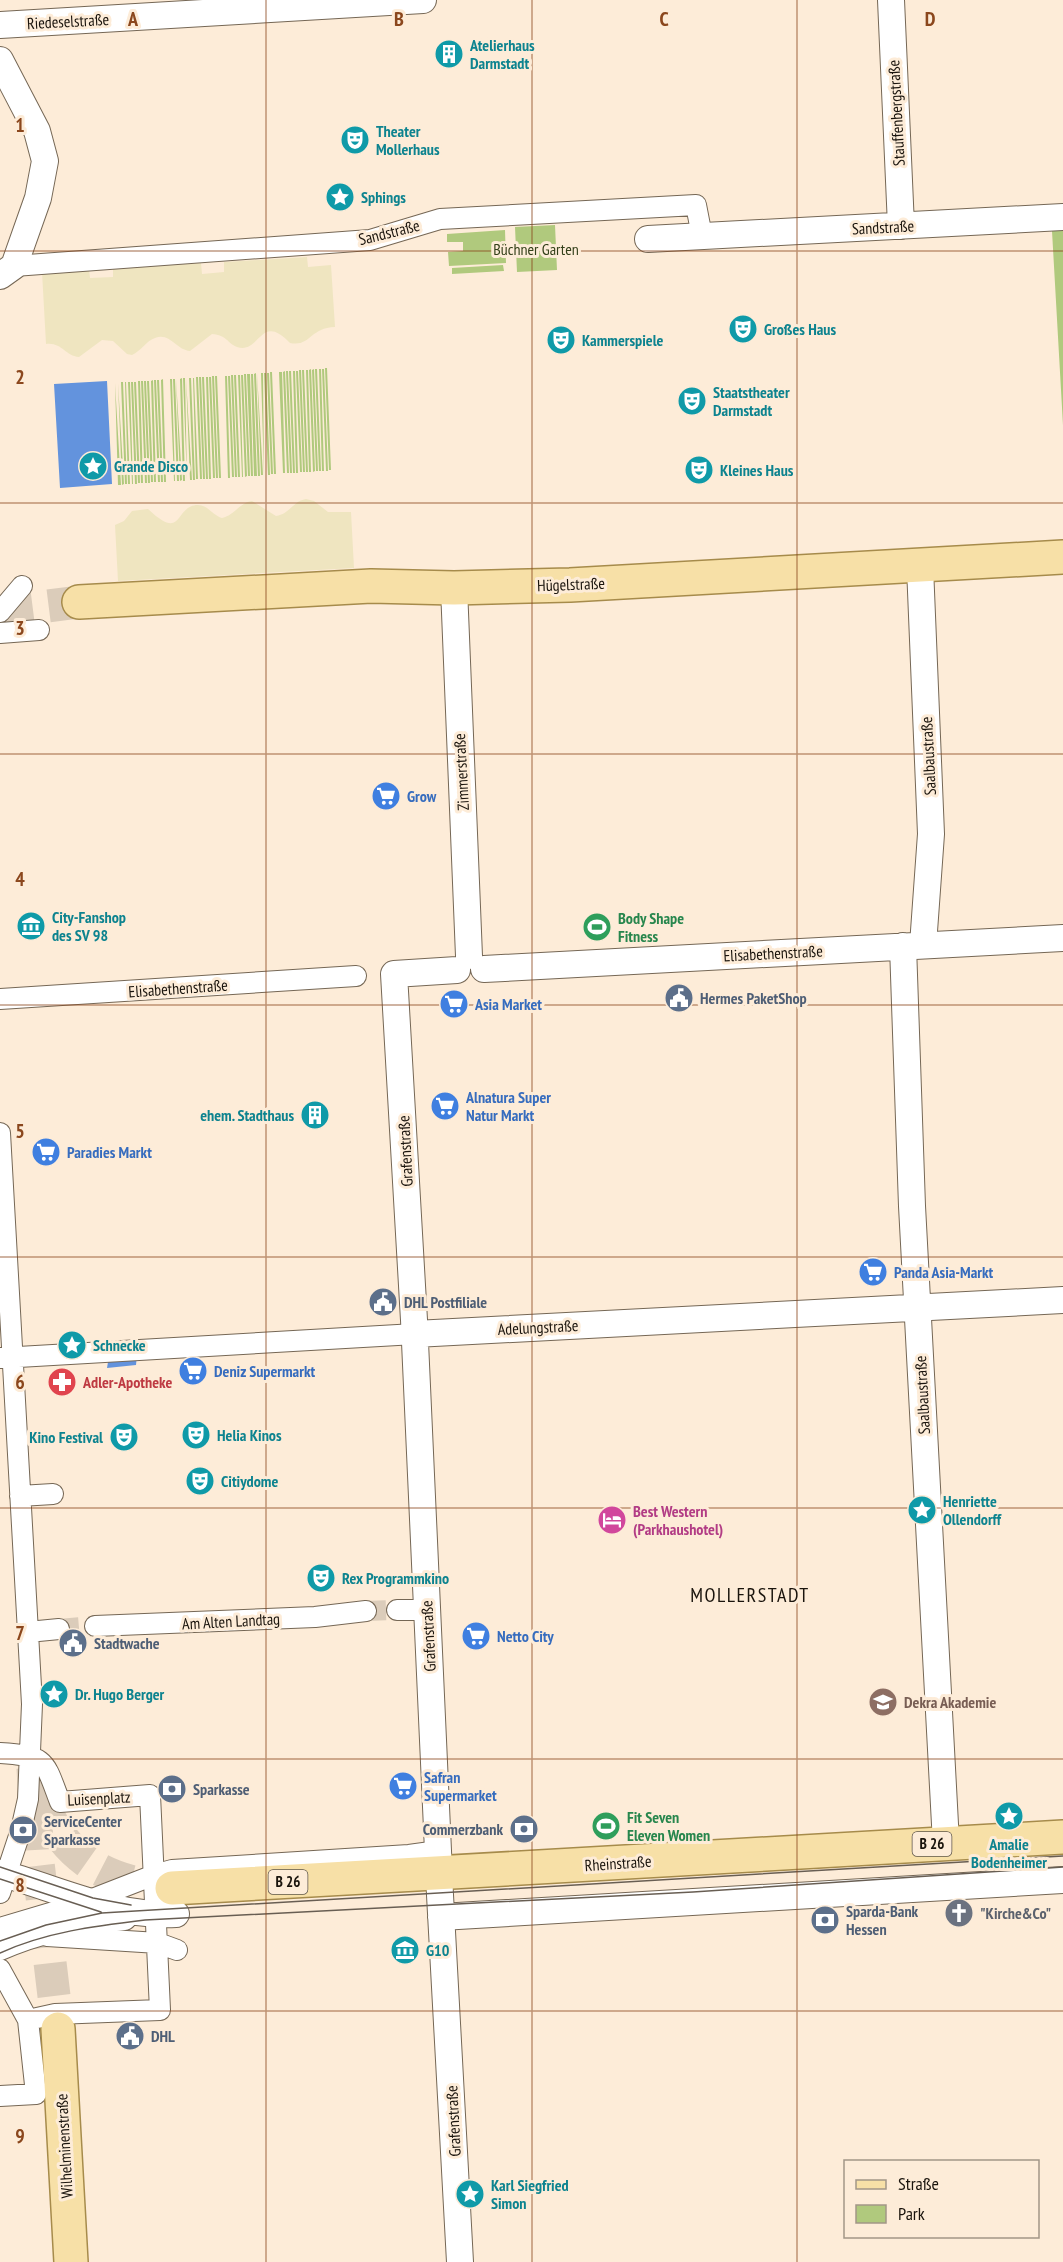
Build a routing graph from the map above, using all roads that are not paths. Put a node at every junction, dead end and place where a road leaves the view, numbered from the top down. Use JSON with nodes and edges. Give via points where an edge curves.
{"nodes":[{"id":1,"x":413,"y":0,"type":"edge"},
{"id":2,"x":423,"y":0,"type":"edge"},
{"id":3,"x":891,"y":0,"type":"edge"},
{"id":4,"x":0,"y":25,"type":"edge"},
{"id":5,"x":0,"y":60,"type":"edge"},
{"id":6,"x":1063,"y":217,"type":"edge"},
{"id":7,"x":902,"y":225,"type":"junction"},
{"id":8,"x":702,"y":236,"type":"junction"},
{"id":9,"x":648,"y":239,"type":"dead end"},
{"id":10,"x":7,"y":271,"type":"edge"},
{"id":11,"x":1063,"y":557,"type":"edge"},
{"id":12,"x":920,"y":567,"type":"junction"},
{"id":13,"x":22,"y":586,"type":"dead end"},
{"id":14,"x":454,"y":588,"type":"junction"},
{"id":15,"x":79,"y":602,"type":"tunnel mouth"},
{"id":16,"x":0,"y":612,"type":"edge"},
{"id":17,"x":39,"y":630,"type":"dead end"},
{"id":18,"x":0,"y":633,"type":"edge"},
{"id":19,"x":1063,"y":938,"type":"edge"},
{"id":20,"x":913,"y":946,"type":"junction"},
{"id":21,"x":470,"y":965,"type":"junction"},
{"id":22,"x":394,"y":974,"type":"joint"},
{"id":23,"x":356,"y":976,"type":"dead end"},
{"id":24,"x":0,"y":999,"type":"edge"},
{"id":25,"x":0,"y":1133,"type":"edge"},
{"id":26,"x":1063,"y":1300,"type":"edge"},
{"id":27,"x":917,"y":1308,"type":"junction"},
{"id":28,"x":414,"y":1334,"type":"junction"},
{"id":29,"x":7,"y":1357,"type":"edge"},
{"id":30,"x":7,"y":1386,"type":"edge"},
{"id":31,"x":53,"y":1494,"type":"dead end"},
{"id":32,"x":20,"y":1496,"type":"junction"},
{"id":33,"x":397,"y":1610,"type":"tunnel mouth"},
{"id":34,"x":427,"y":1610,"type":"junction"},
{"id":35,"x":366,"y":1611,"type":"tunnel mouth"},
{"id":36,"x":95,"y":1626,"type":"tunnel mouth"},
{"id":37,"x":60,"y":1629,"type":"tunnel mouth"},
{"id":38,"x":28,"y":1632,"type":"junction"},
{"id":39,"x":0,"y":1754,"type":"edge"},
{"id":40,"x":32,"y":1755,"type":"junction"},
{"id":41,"x":1063,"y":1837,"type":"edge"},
{"id":42,"x":946,"y":1843,"type":"junction"},
{"id":43,"x":439,"y":1862,"type":"junction"},
{"id":44,"x":2,"y":1880,"type":"edge"},
{"id":45,"x":1063,"y":1880,"type":"edge"},
{"id":46,"x":163,"y":1896,"type":"junction"},
{"id":47,"x":84,"y":1902,"type":"junction"},
{"id":48,"x":441,"y":1917,"type":"junction"},
{"id":49,"x":0,"y":1930,"type":"edge"},
{"id":50,"x":33,"y":1935,"type":"junction"},
{"id":51,"x":158,"y":1943,"type":"junction"},
{"id":52,"x":0,"y":1947,"type":"edge"},
{"id":53,"x":177,"y":1950,"type":"dead end"},
{"id":54,"x":0,"y":1969,"type":"edge"},
{"id":55,"x":57,"y":2024,"type":"junction"},
{"id":56,"x":0,"y":2096,"type":"edge"},
{"id":57,"x":71,"y":2262,"type":"edge"},
{"id":58,"x":460,"y":2262,"type":"edge"}],
"edges":[{"from":1,"to":2,"type":"street","name":"Riedeselstraße"},
{"from":1,"to":4,"type":"street","name":"Riedeselstraße"},
{"from":3,"to":7,"type":"street","name":"Stauffenbergstraße"},
{"from":5,"to":10,"type":"street","via":[[38,131],[45,161],[38,198]]},
{"from":6,"to":7,"type":"street","name":"Sandstraße"},
{"from":7,"to":8,"type":"street","name":"Sandstraße"},
{"from":8,"to":9,"type":"street","name":"Sandstraße"},
{"from":8,"to":10,"type":"street","name":"Sandstraße","via":[[696,205],[440,219],[370,240]]},
{"from":11,"to":12,"type":"main road","name":"Hügelstraße"},
{"from":12,"to":14,"type":"main road","name":"Hügelstraße"},
{"from":12,"to":20,"type":"street","name":"Saalbaustraße","via":[[931,834]]},
{"from":13,"to":16,"type":"street"},
{"from":14,"to":15,"type":"main road","name":"Hügelstraße","via":[[371,586]]},
{"from":14,"to":21,"type":"street","name":"Zimmerstraße"},
{"from":17,"to":18,"type":"street"},
{"from":19,"to":20,"type":"street","name":"Elisabethenstraße"},
{"from":20,"to":21,"type":"street","name":"Elisabethenstraße"},
{"from":20,"to":27,"type":"street","name":"Saalbaustraße"},
{"from":21,"to":22,"type":"street","name":"Elisabethenstraße"},
{"from":22,"to":28,"type":"street","name":"Grafenstraße"},
{"from":23,"to":24,"type":"street","name":"Elisabethenstraße"},
{"from":25,"to":29,"type":"street"},
{"from":26,"to":27,"type":"street","name":"Adelungstraße"},
{"from":27,"to":28,"type":"street","name":"Adelungstraße"},
{"from":27,"to":42,"type":"street","name":"Saalbaustraße"},
{"from":28,"to":29,"type":"street","name":"Adelungstraße"},
{"from":28,"to":34,"type":"street","name":"Grafenstraße"},
{"from":29,"to":30,"type":"street"},
{"from":30,"to":32,"type":"street"},
{"from":31,"to":32,"type":"street"},
{"from":32,"to":38,"type":"street"},
{"from":33,"to":34,"type":"street"},
{"from":34,"to":43,"type":"street","name":"Grafenstraße"},
{"from":35,"to":36,"type":"street","name":"Am Alten Landtag","via":[[304,1618]]},
{"from":37,"to":38,"type":"street"},
{"from":38,"to":40,"type":"street"},
{"from":39,"to":40,"type":"street"},
{"from":40,"to":44,"type":"street","via":[[28,1799]]},
{"from":40,"to":46,"type":"street","name":"Luisenplatz","via":[[46,1765],[60,1802],[150,1795]]},
{"from":41,"to":42,"type":"main road","name":"Rheinstraße","number":"B 26"},
{"from":42,"to":43,"type":"main road","name":"Rheinstraße","number":"B 26"},
{"from":43,"to":46,"type":"main road","name":"Rheinstraße","number":"B 26"},
{"from":43,"to":48,"type":"street","name":"Grafenstraße"},
{"from":44,"to":47,"type":"street"},
{"from":45,"to":48,"type":"street"},
{"from":46,"to":47,"type":"street"},
{"from":46,"to":47,"type":"street"},
{"from":46,"to":50,"type":"street","via":[[100,1919]]},
{"from":46,"to":51,"type":"street","name":"Luisenplatz"},
{"from":47,"to":49,"type":"street"},
{"from":48,"to":58,"type":"street","name":"Grafenstraße"},
{"from":49,"to":50,"type":"street"},
{"from":50,"to":51,"type":"street"},
{"from":50,"to":52,"type":"street"},
{"from":51,"to":53,"type":"street"},
{"from":51,"to":55,"type":"street","name":"Luisenplatz","via":[[160,2010]]},
{"from":54,"to":55,"type":"street"},
{"from":55,"to":56,"type":"street","via":[[38,2098]]},
{"from":55,"to":57,"type":"main road","name":"Wilhelminenstraße"}]}
